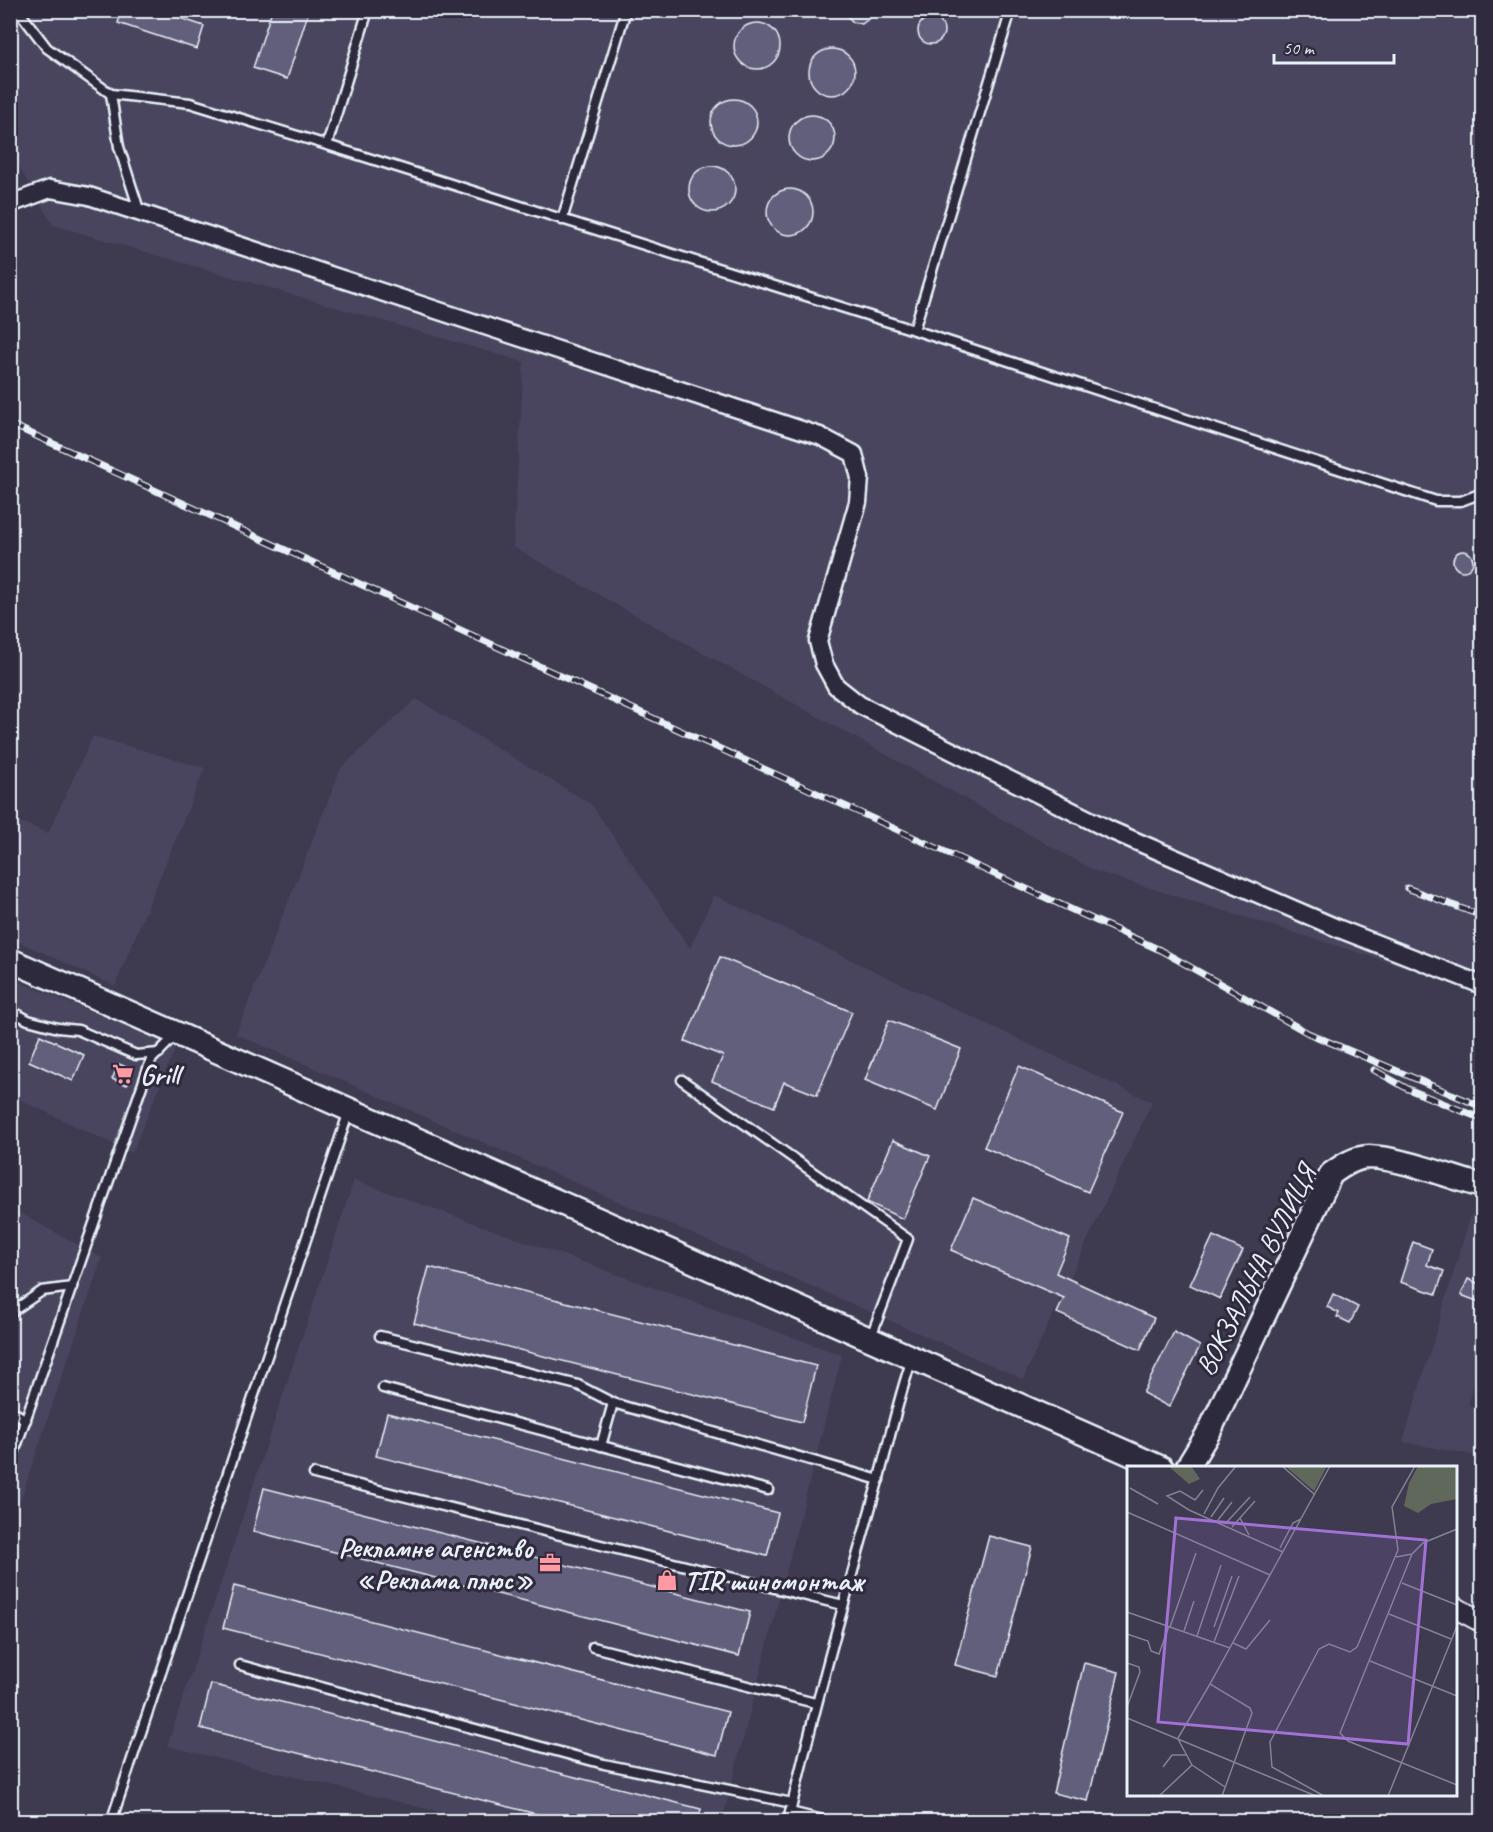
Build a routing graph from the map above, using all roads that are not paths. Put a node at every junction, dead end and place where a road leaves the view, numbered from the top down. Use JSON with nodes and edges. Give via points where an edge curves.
{"nodes":[{"id":1,"x":18,"y":10,"type":"edge"},
{"id":2,"x":368,"y":10,"type":"edge"},
{"id":3,"x":626,"y":10,"type":"edge"},
{"id":4,"x":1011,"y":10,"type":"edge"},
{"id":5,"x":111,"y":94,"type":"junction"},
{"id":6,"x":327,"y":145,"type":"junction"},
{"id":7,"x":10,"y":204,"type":"edge"},
{"id":8,"x":140,"y":213,"type":"junction"},
{"id":9,"x":562,"y":220,"type":"junction"},
{"id":10,"x":914,"y":330,"type":"junction"},
{"id":11,"x":1482,"y":493,"type":"edge"},
{"id":12,"x":10,"y":960,"type":"edge"},
{"id":13,"x":1482,"y":985,"type":"edge"},
{"id":14,"x":10,"y":1010,"type":"edge"},
{"id":15,"x":177,"y":1034,"type":"junction"},
{"id":16,"x":159,"y":1053,"type":"junction"},
{"id":17,"x":682,"y":1080,"type":"dead end"},
{"id":18,"x":349,"y":1110,"type":"junction"},
{"id":19,"x":1482,"y":1186,"type":"edge"},
{"id":20,"x":72,"y":1287,"type":"junction"},
{"id":21,"x":10,"y":1302,"type":"edge"},
{"id":22,"x":14,"y":1310,"type":"edge"},
{"id":23,"x":380,"y":1336,"type":"dead end"},
{"id":24,"x":870,"y":1339,"type":"junction"},
{"id":25,"x":913,"y":1358,"type":"junction"},
{"id":26,"x":382,"y":1388,"type":"dead end"},
{"id":27,"x":613,"y":1403,"type":"junction"},
{"id":28,"x":10,"y":1410,"type":"edge"},
{"id":29,"x":26,"y":1420,"type":"junction"},
{"id":30,"x":601,"y":1446,"type":"junction"},
{"id":31,"x":10,"y":1464,"type":"edge"},
{"id":32,"x":1160,"y":1466,"type":"edge"},
{"id":33,"x":1188,"y":1466,"type":"edge"},
{"id":34,"x":314,"y":1474,"type":"dead end"},
{"id":35,"x":879,"y":1480,"type":"junction"},
{"id":36,"x":768,"y":1490,"type":"dead end"},
{"id":37,"x":843,"y":1605,"type":"junction"},
{"id":38,"x":1457,"y":1609,"type":"edge"},
{"id":39,"x":1482,"y":1622,"type":"edge"},
{"id":40,"x":593,"y":1647,"type":"dead end"},
{"id":41,"x":240,"y":1665,"type":"dead end"},
{"id":42,"x":815,"y":1703,"type":"junction"},
{"id":43,"x":790,"y":1812,"type":"edge"},
{"id":44,"x":111,"y":1821,"type":"edge"},
{"id":45,"x":831,"y":1821,"type":"edge"}],
"edges":[{"from":1,"to":5,"type":"lane","via":[[47,48]]},
{"from":2,"to":6,"type":"lane"},
{"from":3,"to":9,"type":"lane"},
{"from":4,"to":10,"type":"lane"},
{"from":5,"to":6,"type":"lane","via":[[190,103]]},
{"from":5,"to":8,"type":"lane","via":[[119,147]]},
{"from":6,"to":9,"type":"lane"},
{"from":7,"to":8,"type":"street","via":[[50,189],[89,196]]},
{"from":8,"to":13,"type":"street","via":[[820,436],[854,454],[860,478],[858,502],[818,641],[836,686],[860,705],[1110,830],[1337,928]]},
{"from":9,"to":10,"type":"lane"},
{"from":10,"to":11,"type":"lane","via":[[1436,501],[1461,501]]},
{"from":12,"to":15,"type":"main road"},
{"from":14,"to":16,"type":"lane","via":[[28,1020],[78,1030],[136,1055]]},
{"from":15,"to":16,"type":"lane"},
{"from":15,"to":18,"type":"main road"},
{"from":16,"to":20,"type":"lane","via":[[151,1060]]},
{"from":17,"to":24,"type":"lane","via":[[908,1239]]},
{"from":18,"to":24,"type":"main road"},
{"from":18,"to":44,"type":"lane"},
{"from":19,"to":33,"type":"main road","name":"ВОКЗАЛЬНА ВУЛИЦЯ","via":[[1367,1157],[1331,1174],[1210,1430]]},
{"from":20,"to":22,"type":"lane","via":[[42,1291]]},
{"from":20,"to":29,"type":"lane"},
{"from":21,"to":22,"type":"lane"},
{"from":23,"to":27,"type":"lane","via":[[578,1384]]},
{"from":24,"to":25,"type":"main road"},
{"from":25,"to":32,"type":"main road"},
{"from":25,"to":35,"type":"lane","via":[[899,1396]]},
{"from":26,"to":30,"type":"lane"},
{"from":27,"to":30,"type":"lane"},
{"from":27,"to":35,"type":"lane"},
{"from":28,"to":29,"type":"lane"},
{"from":29,"to":31,"type":"lane"},
{"from":30,"to":36,"type":"lane"},
{"from":34,"to":37,"type":"lane"},
{"from":35,"to":37,"type":"lane"},
{"from":37,"to":42,"type":"lane"},
{"from":38,"to":39,"type":"street"},
{"from":40,"to":42,"type":"lane"},
{"from":41,"to":43,"type":"lane"},
{"from":42,"to":43,"type":"lane"},
{"from":43,"to":45,"type":"lane"}]}
